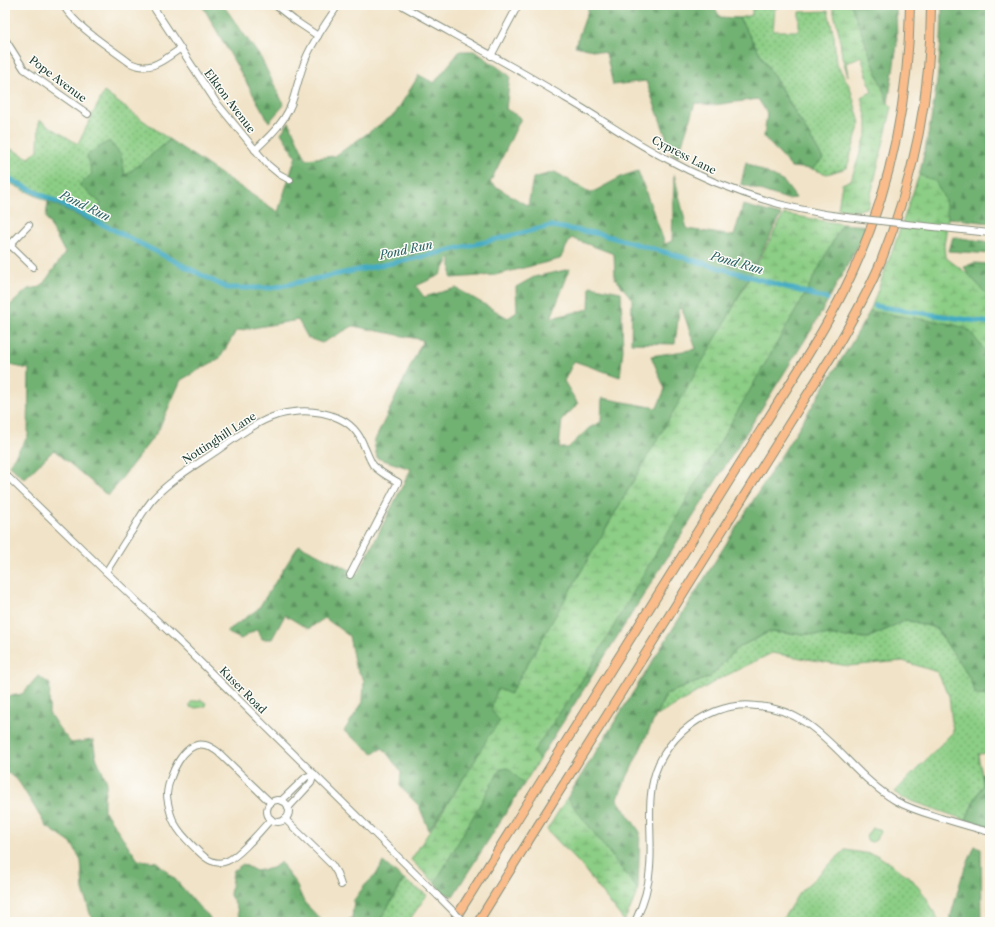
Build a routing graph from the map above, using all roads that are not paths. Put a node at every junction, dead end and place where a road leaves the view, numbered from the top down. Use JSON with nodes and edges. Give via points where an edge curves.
{"nodes":[{"id":1,"x":63,"y":5,"type":"edge"},
{"id":2,"x":152,"y":5,"type":"edge"},
{"id":3,"x":275,"y":5,"type":"edge"},
{"id":4,"x":338,"y":5,"type":"edge"},
{"id":5,"x":401,"y":5,"type":"edge"},
{"id":6,"x":518,"y":5,"type":"edge"},
{"id":7,"x":910,"y":5,"type":"edge"},
{"id":8,"x":932,"y":5,"type":"edge"},
{"id":9,"x":318,"y":36,"type":"junction"},
{"id":10,"x":5,"y":39,"type":"edge"},
{"id":11,"x":180,"y":48,"type":"junction"},
{"id":12,"x":491,"y":56,"type":"junction"},
{"id":13,"x":88,"y":114,"type":"dead end"},
{"id":14,"x":255,"y":150,"type":"junction"},
{"id":15,"x":290,"y":180,"type":"dead end"},
{"id":16,"x":29,"y":225,"type":"dead end"},
{"id":17,"x":990,"y":234,"type":"edge"},
{"id":18,"x":5,"y":240,"type":"edge"},
{"id":19,"x":10,"y":245,"type":"junction"},
{"id":20,"x":5,"y":250,"type":"edge"},
{"id":21,"x":33,"y":268,"type":"dead end"},
{"id":22,"x":5,"y":474,"type":"edge"},
{"id":23,"x":106,"y":572,"type":"junction"},
{"id":24,"x":350,"y":575,"type":"dead end"},
{"id":25,"x":314,"y":774,"type":"junction"},
{"id":26,"x":281,"y":801,"type":"junction"},
{"id":27,"x":271,"y":804,"type":"junction"},
{"id":28,"x":288,"y":808,"type":"junction"},
{"id":29,"x":271,"y":819,"type":"junction"},
{"id":30,"x":285,"y":819,"type":"junction"},
{"id":31,"x":990,"y":832,"type":"edge"},
{"id":32,"x":341,"y":885,"type":"dead end"},
{"id":33,"x":453,"y":922,"type":"edge"},
{"id":34,"x":464,"y":922,"type":"edge"},
{"id":35,"x":478,"y":922,"type":"edge"},
{"id":36,"x":635,"y":922,"type":"edge"}],
"edges":[{"from":1,"to":11,"type":"street","via":[[80,25],[135,65],[145,67],[157,64]]},
{"from":2,"to":11,"type":"street","name":"Elkton Avenue"},
{"from":3,"to":9,"type":"street"},
{"from":4,"to":9,"type":"street"},
{"from":5,"to":12,"type":"street","name":"Cypress Lane"},
{"from":6,"to":12,"type":"street"},
{"from":7,"to":33,"type":"highway","via":[[906,80],[892,157],[872,224],[843,292],[801,366]]},
{"from":8,"to":35,"type":"highway","via":[[922,116],[911,171],[888,242],[862,302],[834,352]]},
{"from":9,"to":14,"type":"street","via":[[305,59],[287,114],[275,131]]},
{"from":10,"to":13,"type":"street","name":"Pope Avenue","via":[[24,69]]},
{"from":11,"to":14,"type":"street","name":"Elkton Avenue","via":[[216,102]]},
{"from":12,"to":17,"type":"street","name":"Cypress Lane","bridge":true,"via":[[567,98],[661,157],[734,190],[802,210],[830,215]]},
{"from":14,"to":15,"type":"street","name":"Elkton Avenue","via":[[273,170]]},
{"from":16,"to":19,"type":"street"},
{"from":18,"to":19,"type":"street"},
{"from":19,"to":20,"type":"street"},
{"from":19,"to":21,"type":"street"},
{"from":22,"to":23,"type":"street","name":"Kuser Road"},
{"from":23,"to":24,"type":"street","name":"Nottinghill Lane","via":[[143,513],[169,484],[257,424],[277,416],[308,412],[338,418],[351,426],[361,438],[374,466],[398,482]]},
{"from":23,"to":25,"type":"street","name":"Kuser Road"},
{"from":25,"to":26,"type":"street","via":[[306,777]]},
{"from":25,"to":28,"type":"street","via":[[311,784]]},
{"from":25,"to":34,"type":"street","name":"Kuser Road","bridge":true},
{"from":26,"to":27,"type":"street"},
{"from":26,"to":28,"type":"street"},
{"from":27,"to":29,"type":"street","via":[[267,811]]},
{"from":27,"to":29,"type":"street","via":[[218,752],[204,744],[189,749],[179,760],[167,792],[171,815],[177,828],[212,862],[223,863],[233,858]]},
{"from":28,"to":30,"type":"street"},
{"from":29,"to":30,"type":"street","via":[[277,822]]},
{"from":30,"to":32,"type":"street","via":[[332,865]]},
{"from":31,"to":36,"type":"street","via":[[918,811],[896,801],[876,788],[813,728],[796,716],[763,706],[730,707],[708,714],[690,725],[669,746],[659,764],[650,798],[649,879]]}]}
